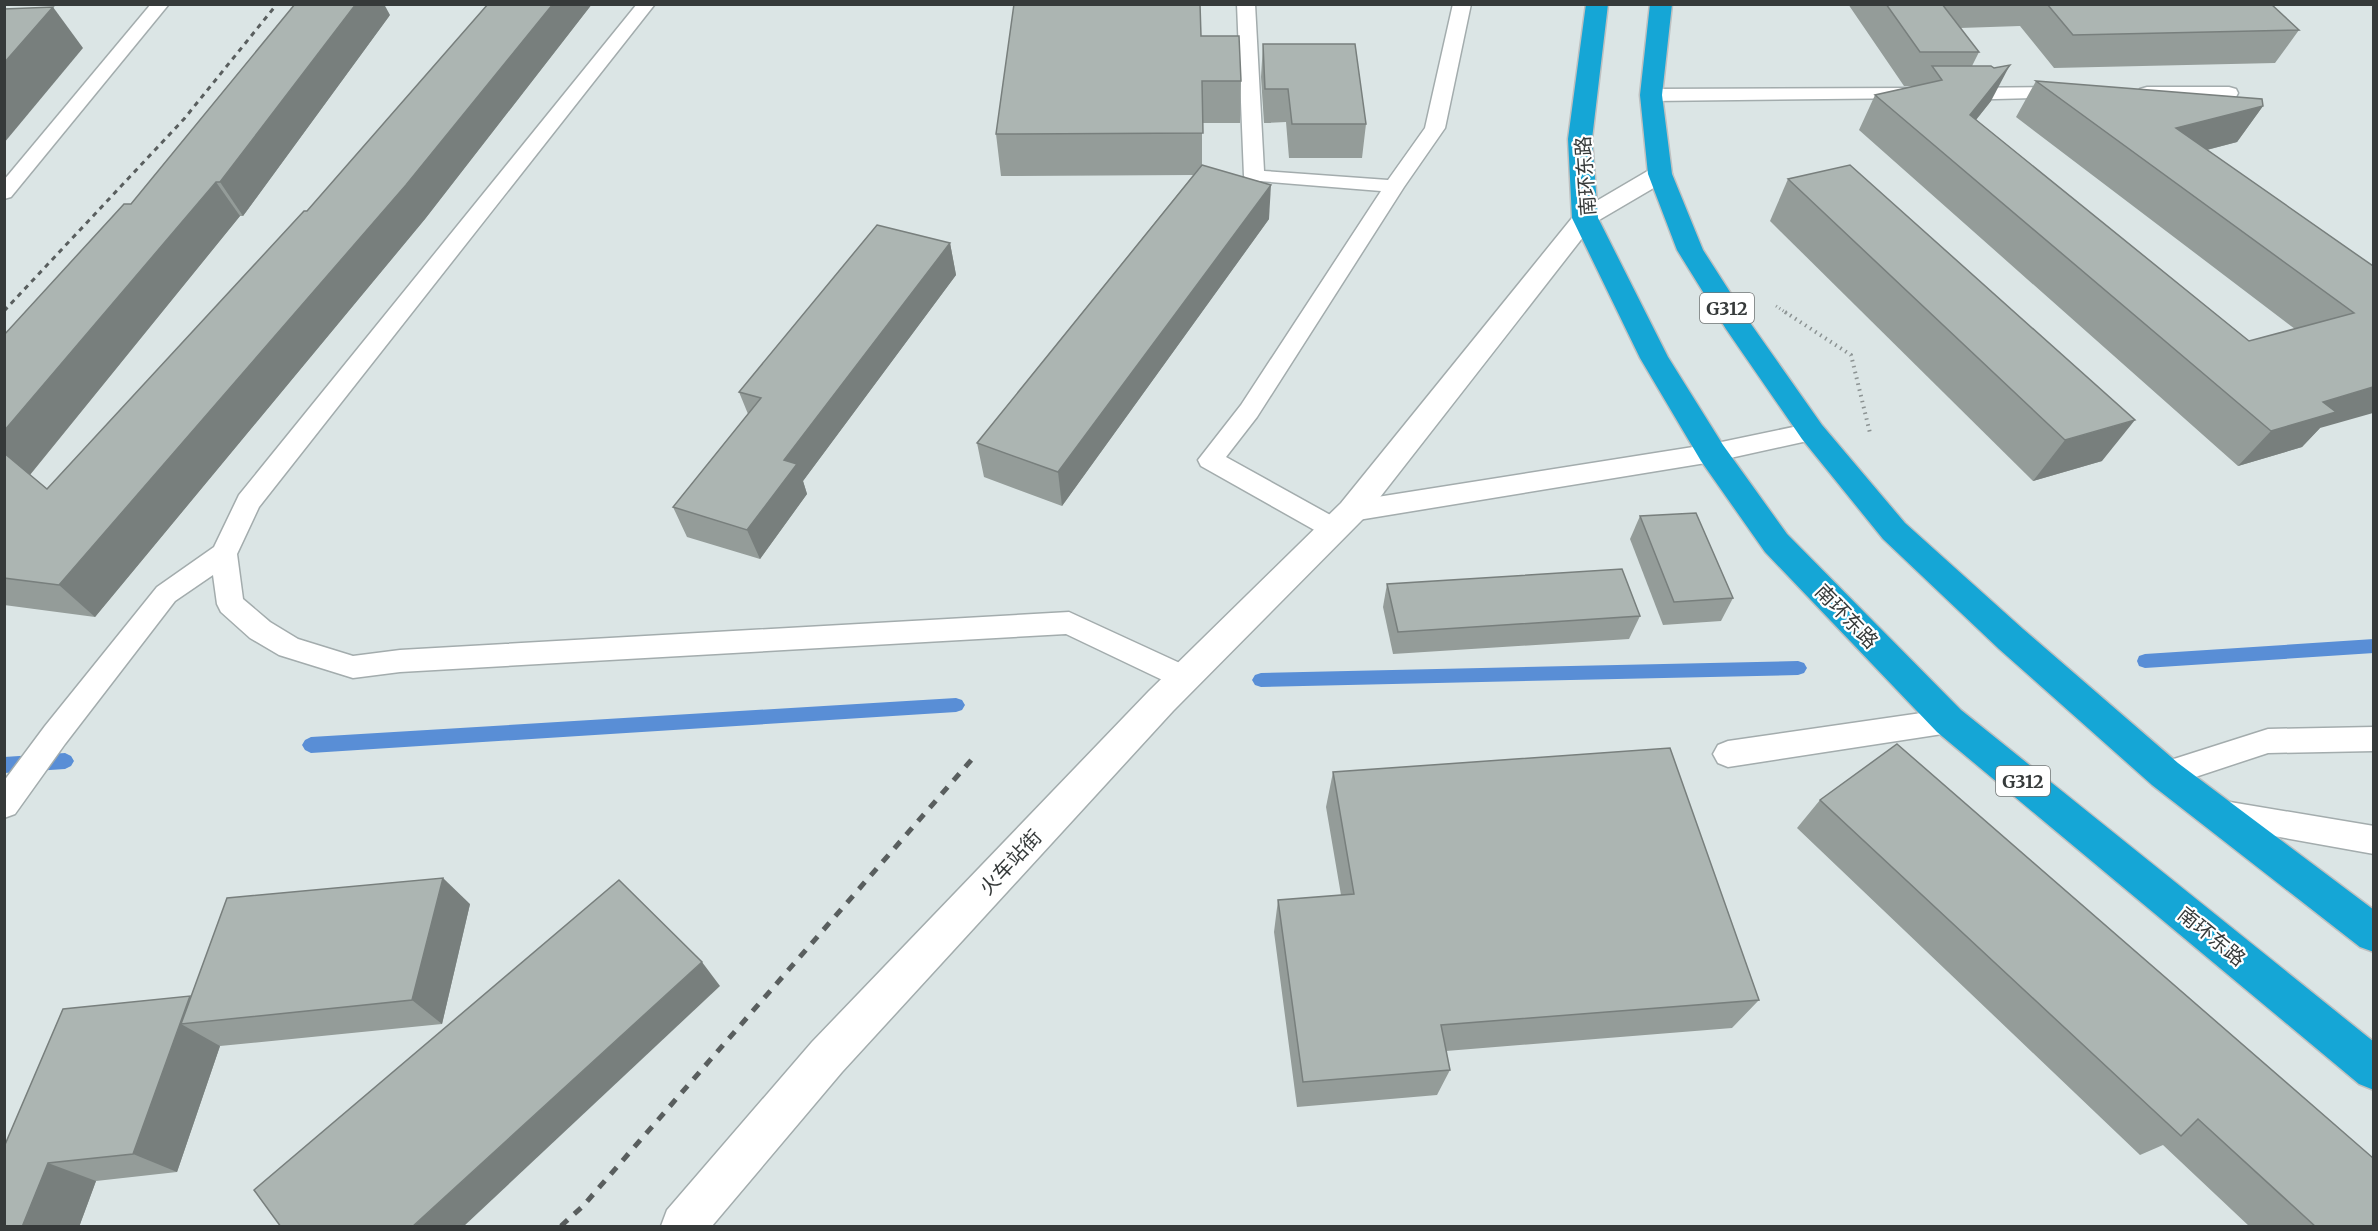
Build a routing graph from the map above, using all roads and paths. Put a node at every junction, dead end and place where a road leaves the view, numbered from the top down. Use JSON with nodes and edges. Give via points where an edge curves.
{"nodes":[{"id":1,"x":161,"y":4,"type":"edge"},
{"id":2,"x":647,"y":4,"type":"edge"},
{"id":3,"x":1246,"y":4,"type":"edge"},
{"id":4,"x":1462,"y":4,"type":"edge"},
{"id":5,"x":1597,"y":4,"type":"edge"},
{"id":6,"x":1661,"y":4,"type":"edge"},
{"id":7,"x":2087,"y":93,"type":"edge"},
{"id":8,"x":2134,"y":93,"type":"edge"},
{"id":9,"x":2229,"y":93,"type":"dead end"},
{"id":10,"x":1651,"y":95,"type":"junction"},
{"id":11,"x":1660,"y":174,"type":"junction"},
{"id":12,"x":1394,"y":186,"type":"junction"},
{"id":13,"x":4,"y":193,"type":"edge"},
{"id":14,"x":1585,"y":218,"type":"junction"},
{"id":15,"x":1812,"y":432,"type":"junction"},
{"id":16,"x":1712,"y":453,"type":"junction"},
{"id":17,"x":1343,"y":520,"type":"junction"},
{"id":18,"x":224,"y":554,"type":"junction"},
{"id":19,"x":1185,"y":678,"type":"junction"},
{"id":20,"x":1949,"y":721,"type":"junction"},
{"id":21,"x":2373,"y":739,"type":"edge"},
{"id":22,"x":1728,"y":754,"type":"dead end"},
{"id":23,"x":2165,"y":774,"type":"junction"},
{"id":24,"x":11,"y":796,"type":"edge"},
{"id":25,"x":2215,"y":813,"type":"junction"},
{"id":26,"x":2373,"y":840,"type":"edge"},
{"id":27,"x":2373,"y":934,"type":"edge"},
{"id":28,"x":2373,"y":1069,"type":"edge"},
{"id":29,"x":683,"y":1227,"type":"edge"}],
"edges":[{"from":1,"to":13,"type":"lane"},
{"from":2,"to":18,"type":"lane","via":[[248,502]]},
{"from":3,"to":12,"type":"lane","via":[[1254,176]]},
{"from":4,"to":12,"type":"lane","via":[[1435,128]]},
{"from":5,"to":14,"type":"highway","name":"南环东路","number":"G312","via":[[1580,139]]},
{"from":6,"to":10,"type":"highway","number":"G312"},
{"from":7,"to":10,"type":"lane"},
{"from":8,"to":9,"type":"lane"},
{"from":10,"to":11,"type":"highway","number":"G312"},
{"from":11,"to":14,"type":"main road"},
{"from":11,"to":15,"type":"highway","number":"G312","via":[[1690,250]]},
{"from":12,"to":17,"type":"lane","via":[[1249,411],[1210,460]]},
{"from":14,"to":16,"type":"highway","name":"南环东路","number":"G312","via":[[1654,358]]},
{"from":14,"to":17,"type":"main road","name":"火车站街"},
{"from":15,"to":16,"type":"lane"},
{"from":15,"to":23,"type":"highway","number":"G312","via":[[1894,531]]},
{"from":16,"to":17,"type":"lane"},
{"from":16,"to":20,"type":"highway","name":"南环东路","number":"G312","via":[[1776,543]]},
{"from":17,"to":19,"type":"main road","name":"火车站街"},
{"from":18,"to":19,"type":"lane","via":[[230,604],[260,630],[290,647],[353,667],[400,661],[1069,623]]},
{"from":18,"to":24,"type":"lane","via":[[166,594],[54,735]]},
{"from":19,"to":29,"type":"main road","name":"火车站街","via":[[826,1057]]},
{"from":20,"to":22,"type":"lane"},
{"from":20,"to":28,"type":"highway","name":"南环东路","number":"G312"},
{"from":21,"to":23,"type":"lane","via":[[2268,741]]},
{"from":23,"to":25,"type":"highway","number":"G312"},
{"from":25,"to":26,"type":"lane"},
{"from":25,"to":27,"type":"highway","number":"G312"}]}
